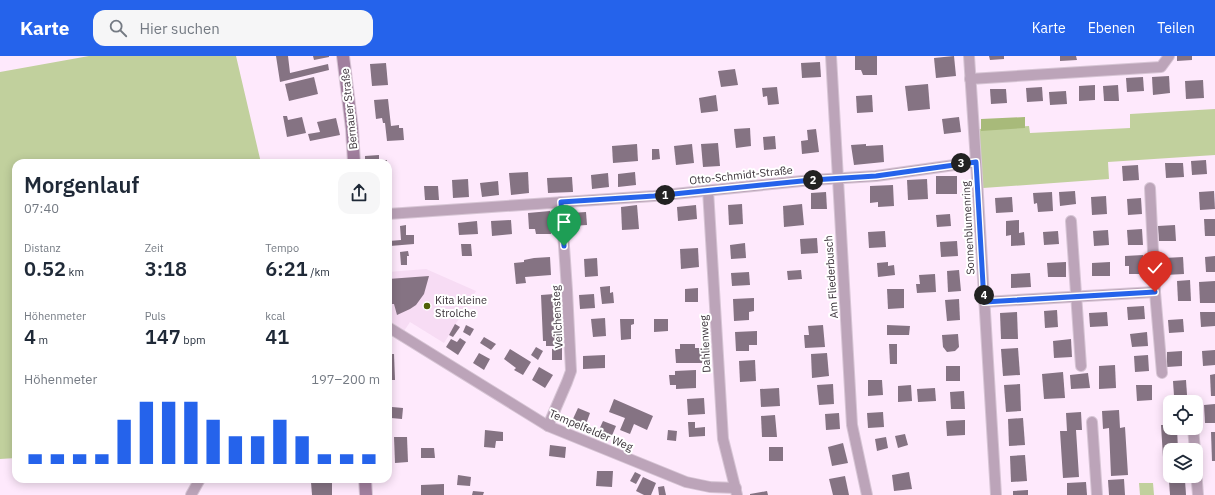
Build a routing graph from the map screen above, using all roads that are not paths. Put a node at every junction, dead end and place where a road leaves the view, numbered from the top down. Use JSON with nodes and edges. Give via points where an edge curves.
{"nodes":[{"id":1,"x":343,"y":56,"type":"edge"},
{"id":2,"x":831,"y":56,"type":"edge"},
{"id":3,"x":969,"y":56,"type":"edge"},
{"id":4,"x":1170,"y":56,"type":"edge"},
{"id":5,"x":970,"y":79,"type":"junction"},
{"id":6,"x":354,"y":159,"type":"edge"},
{"id":7,"x":976,"y":162,"type":"junction"},
{"id":8,"x":837,"y":179,"type":"junction"},
{"id":9,"x":1150,"y":188,"type":"dead end"},
{"id":10,"x":708,"y":190,"type":"junction"},
{"id":11,"x":561,"y":202,"type":"junction"},
{"id":12,"x":392,"y":214,"type":"edge"},
{"id":13,"x":1071,"y":221,"type":"dead end"},
{"id":14,"x":1155,"y":292,"type":"junction"},
{"id":15,"x":1076,"y":297,"type":"junction"},
{"id":16,"x":984,"y":302,"type":"junction"},
{"id":17,"x":392,"y":329,"type":"edge"},
{"id":18,"x":1081,"y":366,"type":"dead end"},
{"id":19,"x":1162,"y":373,"type":"dead end"},
{"id":20,"x":1092,"y":422,"type":"dead end"},
{"id":21,"x":548,"y":426,"type":"junction"},
{"id":22,"x":198,"y":483,"type":"edge"},
{"id":23,"x":365,"y":483,"type":"edge"},
{"id":24,"x":1197,"y":483,"type":"edge"},
{"id":25,"x":736,"y":491,"type":"edge"},
{"id":26,"x":191,"y":495,"type":"edge"},
{"id":27,"x":366,"y":495,"type":"edge"},
{"id":28,"x":867,"y":495,"type":"edge"},
{"id":29,"x":996,"y":495,"type":"edge"},
{"id":30,"x":1097,"y":495,"type":"edge"},
{"id":31,"x":1198,"y":495,"type":"edge"}],
"edges":[{"from":1,"to":6,"type":"main road","name":"Bernauer Straße"},
{"from":2,"to":8,"type":"street","name":"Am Fliederbusch"},
{"from":3,"to":5,"type":"street","name":"Sonnenblumenring"},
{"from":4,"to":5,"type":"street","via":[[1161,67]]},
{"from":5,"to":7,"type":"street","name":"Sonnenblumenring"},
{"from":7,"to":8,"type":"street","name":"Otto-Schmidt-Straße"},
{"from":7,"to":16,"type":"street","name":"Sonnenblumenring"},
{"from":8,"to":10,"type":"street","name":"Otto-Schmidt-Straße"},
{"from":8,"to":28,"type":"street","name":"Am Fliederbusch","via":[[852,425]]},
{"from":9,"to":14,"type":"street"},
{"from":10,"to":11,"type":"street","name":"Otto-Schmidt-Straße"},
{"from":10,"to":25,"type":"street","name":"Dahlienweg","via":[[723,439]]},
{"from":11,"to":12,"type":"street","name":"Otto-Schmidt-Straße"},
{"from":11,"to":21,"type":"street","name":"Veilchensteg","via":[[571,371]]},
{"from":13,"to":15,"type":"street"},
{"from":14,"to":15,"type":"street"},
{"from":14,"to":19,"type":"street"},
{"from":15,"to":16,"type":"street"},
{"from":15,"to":18,"type":"street"},
{"from":16,"to":29,"type":"street","name":"Sonnenblumenring"},
{"from":17,"to":21,"type":"street","name":"Tempelfelder Weg"},
{"from":20,"to":30,"type":"street"},
{"from":21,"to":25,"type":"street","name":"Tempelfelder Weg","via":[[686,482]]},
{"from":22,"to":26,"type":"street"},
{"from":23,"to":27,"type":"main road"},
{"from":24,"to":31,"type":"street"}]}
